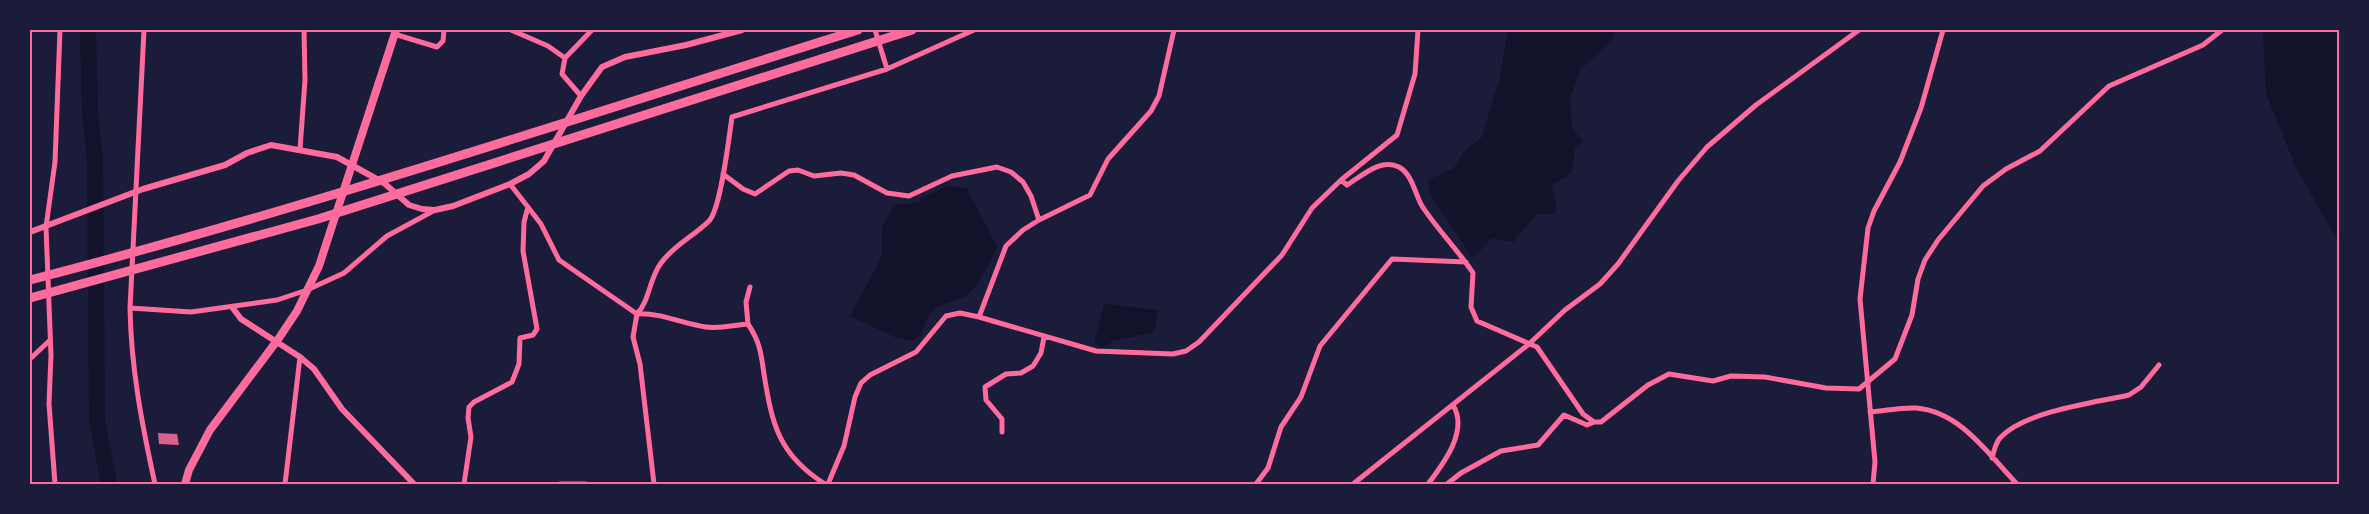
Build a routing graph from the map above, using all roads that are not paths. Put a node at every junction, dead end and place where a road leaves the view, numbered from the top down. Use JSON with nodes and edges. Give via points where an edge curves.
{"nodes":[{"id":1,"x":60,"y":30,"type":"edge"},
{"id":2,"x":144,"y":30,"type":"edge"},
{"id":3,"x":304,"y":30,"type":"edge"},
{"id":4,"x":444,"y":30,"type":"edge"},
{"id":5,"x":511,"y":30,"type":"edge"},
{"id":6,"x":592,"y":30,"type":"edge"},
{"id":7,"x":742,"y":30,"type":"edge"},
{"id":8,"x":858,"y":30,"type":"edge"},
{"id":9,"x":876,"y":30,"type":"edge"},
{"id":10,"x":912,"y":30,"type":"edge"},
{"id":11,"x":974,"y":30,"type":"edge"},
{"id":12,"x":1174,"y":30,"type":"edge"},
{"id":13,"x":1418,"y":30,"type":"edge"},
{"id":14,"x":1859,"y":30,"type":"edge"},
{"id":15,"x":1943,"y":30,"type":"edge"},
{"id":16,"x":2222,"y":30,"type":"edge"},
{"id":17,"x":395,"y":32,"type":"edge"},
{"id":18,"x":565,"y":58,"type":"junction"},
{"id":19,"x":886,"y":66,"type":"junction"},
{"id":20,"x":582,"y":96,"type":"junction"},
{"id":21,"x":300,"y":150,"type":"junction"},
{"id":22,"x":352,"y":164,"type":"junction"},
{"id":23,"x":723,"y":174,"type":"junction"},
{"id":24,"x":1341,"y":180,"type":"junction"},
{"id":25,"x":510,"y":184,"type":"junction"},
{"id":26,"x":136,"y":192,"type":"junction"},
{"id":27,"x":528,"y":207,"type":"junction"},
{"id":28,"x":435,"y":210,"type":"junction"},
{"id":29,"x":1040,"y":220,"type":"junction"},
{"id":30,"x":46,"y":227,"type":"junction"},
{"id":31,"x":30,"y":232,"type":"edge"},
{"id":32,"x":1466,"y":262,"type":"junction"},
{"id":33,"x":30,"y":280,"type":"edge"},
{"id":34,"x":750,"y":287,"type":"dead end"},
{"id":35,"x":308,"y":290,"type":"junction"},
{"id":36,"x":30,"y":298,"type":"edge"},
{"id":37,"x":232,"y":307,"type":"junction"},
{"id":38,"x":130,"y":308,"type":"junction"},
{"id":39,"x":636,"y":314,"type":"junction"},
{"id":40,"x":979,"y":317,"type":"junction"},
{"id":41,"x":748,"y":324,"type":"junction"},
{"id":42,"x":1044,"y":337,"type":"junction"},
{"id":43,"x":49,"y":341,"type":"junction"},
{"id":44,"x":276,"y":342,"type":"junction"},
{"id":45,"x":1529,"y":344,"type":"junction"},
{"id":46,"x":38,"y":351,"type":"junction"},
{"id":47,"x":51,"y":355,"type":"junction"},
{"id":48,"x":300,"y":357,"type":"junction"},
{"id":49,"x":30,"y":359,"type":"edge"},
{"id":50,"x":2159,"y":364,"type":"dead end"},
{"id":51,"x":1868,"y":382,"type":"junction"},
{"id":52,"x":1453,"y":405,"type":"junction"},
{"id":53,"x":1870,"y":412,"type":"junction"},
{"id":54,"x":1594,"y":422,"type":"junction"},
{"id":55,"x":1002,"y":432,"type":"dead end"},
{"id":56,"x":1992,"y":458,"type":"junction"},
{"id":57,"x":55,"y":484,"type":"edge"},
{"id":58,"x":155,"y":484,"type":"edge"},
{"id":59,"x":185,"y":484,"type":"edge"},
{"id":60,"x":285,"y":484,"type":"edge"},
{"id":61,"x":414,"y":484,"type":"edge"},
{"id":62,"x":464,"y":484,"type":"edge"},
{"id":63,"x":560,"y":484,"type":"edge"},
{"id":64,"x":580,"y":484,"type":"edge"},
{"id":65,"x":585,"y":484,"type":"edge"},
{"id":66,"x":654,"y":484,"type":"edge"},
{"id":67,"x":826,"y":484,"type":"edge"},
{"id":68,"x":1256,"y":484,"type":"edge"},
{"id":69,"x":1353,"y":484,"type":"edge"},
{"id":70,"x":1428,"y":484,"type":"edge"},
{"id":71,"x":1447,"y":484,"type":"edge"},
{"id":72,"x":1873,"y":484,"type":"edge"},
{"id":73,"x":2017,"y":484,"type":"edge"}],
"edges":[{"from":1,"to":30,"type":"street","via":[[55,162]]},
{"from":2,"to":26,"type":"street"},
{"from":3,"to":21,"type":"street","via":[[305,80]]},
{"from":4,"to":17,"type":"street","via":[[443,41],[437,47]]},
{"from":5,"to":18,"type":"street","via":[[548,46]]},
{"from":6,"to":18,"type":"street"},
{"from":7,"to":20,"type":"street","via":[[625,57],[602,67]]},
{"from":8,"to":33,"type":"highway","via":[[328,197]]},
{"from":9,"to":19,"type":"street"},
{"from":10,"to":36,"type":"highway","via":[[318,219]]},
{"from":11,"to":19,"type":"street"},
{"from":12,"to":29,"type":"street","via":[[1159,96],[1151,111],[1108,159],[1090,196]]},
{"from":13,"to":24,"type":"street","via":[[1415,74],[1397,135]]},
{"from":14,"to":45,"type":"street","via":[[1756,105],[1707,146],[1618,264],[1600,284],[1565,310]]},
{"from":15,"to":51,"type":"street","via":[[1921,108],[1900,162],[1868,228],[1860,299]]},
{"from":16,"to":51,"type":"street","via":[[2203,45],[2110,86],[2040,151],[1983,186],[1925,260],[1912,315],[1896,358]]},
{"from":17,"to":22,"type":"main road"},
{"from":18,"to":20,"type":"street","via":[[562,74]]},
{"from":19,"to":23,"type":"street","via":[[732,117]]},
{"from":20,"to":25,"type":"street","via":[[548,156],[529,174]]},
{"from":21,"to":22,"type":"street","via":[[337,157]]},
{"from":21,"to":26,"type":"street","via":[[271,146],[260,148],[225,165]]},
{"from":22,"to":28,"type":"street","via":[[384,183],[409,205]]},
{"from":22,"to":35,"type":"main road"},
{"from":23,"to":29,"type":"street","via":[[755,194],[789,171],[798,170],[814,176],[854,175],[887,193],[909,196],[952,176],[997,167],[1011,172],[1023,182]]},
{"from":23,"to":39,"type":"street","via":[[711,219],[671,251],[659,265],[644,306]]},
{"from":24,"to":32,"type":"street","via":[[1348,185],[1375,167],[1387,165],[1406,172],[1422,206]]},
{"from":24,"to":42,"type":"street","via":[[1312,208],[1282,255],[1199,342],[1186,351],[1173,354],[1096,351]]},
{"from":25,"to":27,"type":"street"},
{"from":25,"to":28,"type":"street"},
{"from":26,"to":30,"type":"street"},
{"from":26,"to":38,"type":"street"},
{"from":27,"to":39,"type":"street","via":[[541,224],[559,260]]},
{"from":27,"to":62,"type":"street","via":[[523,251],[537,329],[533,335],[520,338],[519,364],[512,382],[469,407],[471,437]]},
{"from":28,"to":35,"type":"street","via":[[387,236],[344,272]]},
{"from":29,"to":40,"type":"street","via":[[1006,246]]},
{"from":30,"to":31,"type":"street"},
{"from":30,"to":43,"type":"street"},
{"from":32,"to":45,"type":"street","via":[[1473,273],[1471,307],[1477,321]]},
{"from":32,"to":68,"type":"street","via":[[1392,259],[1320,346],[1300,396],[1281,427],[1268,468]]},
{"from":34,"to":41,"type":"street","via":[[746,302]]},
{"from":35,"to":37,"type":"street","via":[[277,300]]},
{"from":35,"to":44,"type":"main road"},
{"from":37,"to":38,"type":"street","via":[[191,312]]},
{"from":37,"to":44,"type":"street","via":[[241,319]]},
{"from":38,"to":58,"type":"street","via":[[132,362]]},
{"from":39,"to":41,"type":"street","via":[[647,313],[708,328]]},
{"from":39,"to":66,"type":"street","via":[[633,337],[640,364]]},
{"from":40,"to":42,"type":"street"},
{"from":40,"to":67,"type":"street","via":[[960,313],[946,316],[916,352],[870,375],[861,383],[844,446]]},
{"from":41,"to":67,"type":"street","via":[[759,340],[770,414],[778,435],[789,454]]},
{"from":42,"to":55,"type":"street","via":[[1041,353],[1033,366],[1021,373],[1006,374],[985,387],[986,400],[1002,419]]},
{"from":43,"to":46,"type":"street"},
{"from":43,"to":47,"type":"street"},
{"from":44,"to":48,"type":"street"},
{"from":44,"to":59,"type":"main road","via":[[210,430]]},
{"from":45,"to":52,"type":"street"},
{"from":45,"to":54,"type":"street","via":[[1537,347],[1583,414]]},
{"from":46,"to":47,"type":"street"},
{"from":46,"to":49,"type":"street"},
{"from":47,"to":57,"type":"street","via":[[49,404]]},
{"from":48,"to":60,"type":"street"},
{"from":48,"to":61,"type":"street","via":[[314,369],[342,409]]},
{"from":50,"to":56,"type":"street","via":[[2141,387],[2129,395],[2020,422],[2000,438]]},
{"from":51,"to":53,"type":"street"},
{"from":51,"to":54,"type":"street","via":[[1859,389],[1826,388],[1765,376],[1731,376],[1713,381],[1669,374],[1648,385],[1601,422]]},
{"from":52,"to":69,"type":"street"},
{"from":52,"to":70,"type":"street","via":[[1457,436],[1448,458]]},
{"from":53,"to":56,"type":"street","via":[[1930,410],[1959,424]]},
{"from":53,"to":72,"type":"street","via":[[1875,462]]},
{"from":54,"to":71,"type":"street","via":[[1587,425],[1564,415],[1538,446],[1501,451]]},
{"from":56,"to":73,"type":"street"},
{"from":63,"to":64,"type":"street"},
{"from":64,"to":65,"type":"street"}]}
